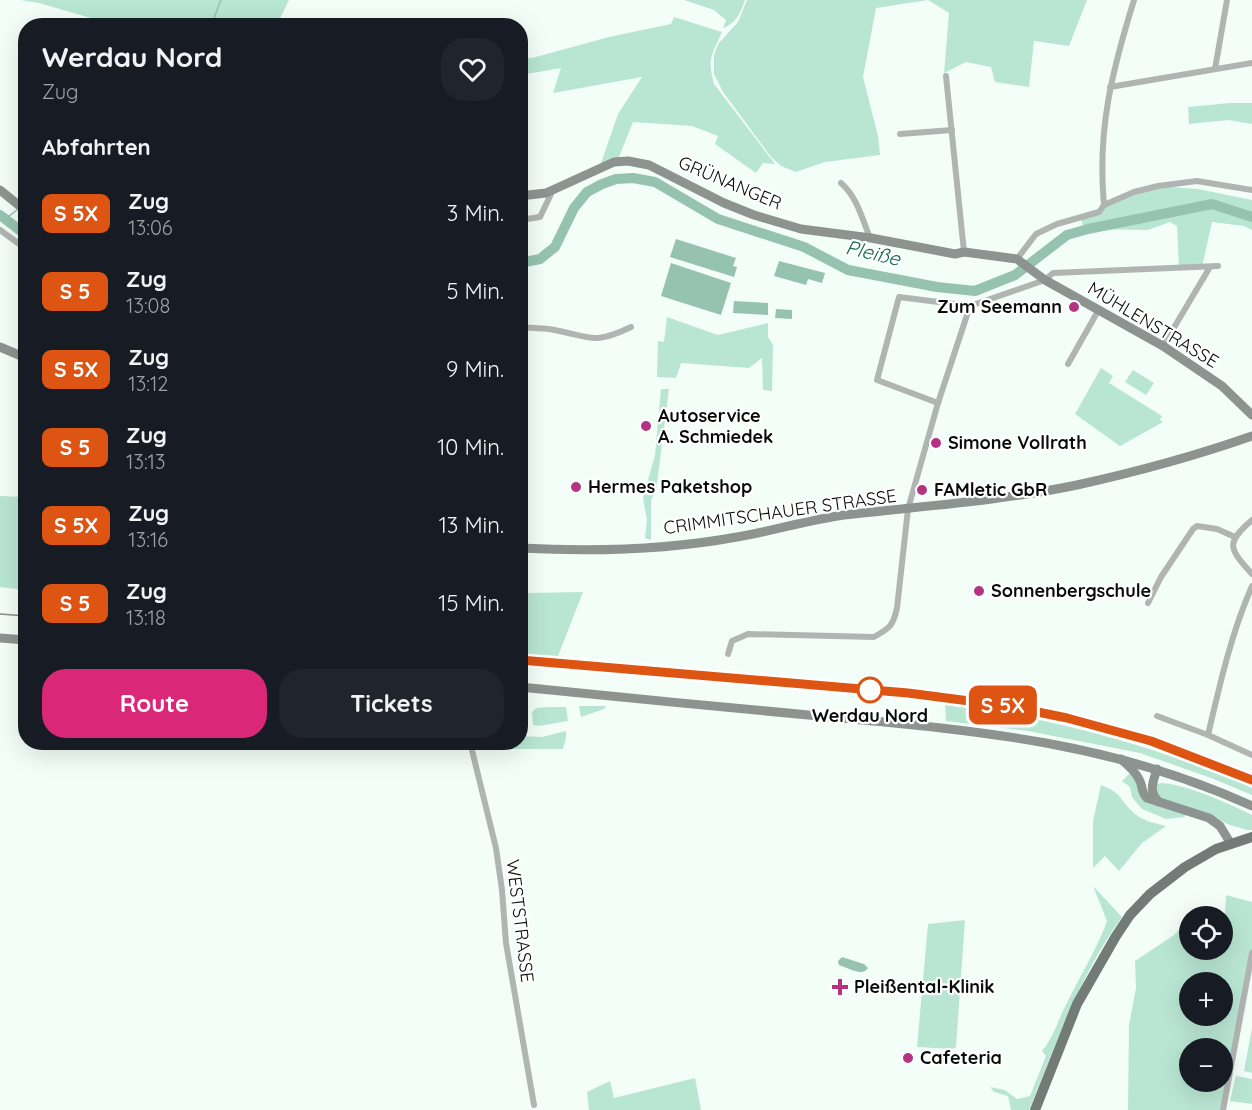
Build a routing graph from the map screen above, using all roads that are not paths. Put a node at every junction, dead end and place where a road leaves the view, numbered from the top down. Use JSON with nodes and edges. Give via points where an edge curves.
{"nodes":[{"id":1,"x":1134,"y":0,"type":"edge"},
{"id":2,"x":1227,"y":0,"type":"edge"},
{"id":3,"x":1252,"y":63,"type":"edge"},
{"id":4,"x":1215,"y":69,"type":"junction"},
{"id":5,"x":946,"y":76,"type":"dead end"},
{"id":6,"x":1110,"y":87,"type":"junction"},
{"id":7,"x":952,"y":130,"type":"junction"},
{"id":8,"x":900,"y":134,"type":"dead end"},
{"id":9,"x":841,"y":183,"type":"dead end"},
{"id":10,"x":0,"y":190,"type":"edge"},
{"id":11,"x":553,"y":190,"type":"junction"},
{"id":12,"x":1252,"y":190,"type":"edge"},
{"id":13,"x":528,"y":195,"type":"edge"},
{"id":14,"x":18,"y":205,"type":"edge"},
{"id":15,"x":1104,"y":205,"type":"junction"},
{"id":16,"x":528,"y":219,"type":"edge"},
{"id":17,"x":0,"y":230,"type":"edge"},
{"id":18,"x":870,"y":238,"type":"junction"},
{"id":19,"x":18,"y":243,"type":"edge"},
{"id":20,"x":964,"y":252,"type":"junction"},
{"id":21,"x":1019,"y":260,"type":"junction"},
{"id":22,"x":1218,"y":266,"type":"dead end"},
{"id":23,"x":1210,"y":267,"type":"junction"},
{"id":24,"x":1045,"y":280,"type":"junction"},
{"id":25,"x":970,"y":306,"type":"junction"},
{"id":26,"x":1098,"y":311,"type":"junction"},
{"id":27,"x":631,"y":327,"type":"dead end"},
{"id":28,"x":528,"y":328,"type":"edge"},
{"id":29,"x":1163,"y":346,"type":"junction"},
{"id":30,"x":0,"y":347,"type":"edge"},
{"id":31,"x":18,"y":355,"type":"edge"},
{"id":32,"x":1068,"y":364,"type":"dead end"},
{"id":33,"x":938,"y":403,"type":"junction"},
{"id":34,"x":1252,"y":415,"type":"edge"},
{"id":35,"x":1252,"y":436,"type":"edge"},
{"id":36,"x":908,"y":510,"type":"junction"},
{"id":37,"x":1252,"y":520,"type":"edge"},
{"id":38,"x":1235,"y":537,"type":"junction"},
{"id":39,"x":528,"y":548,"type":"edge"},
{"id":40,"x":1252,"y":574,"type":"edge"},
{"id":41,"x":1252,"y":586,"type":"edge"},
{"id":42,"x":1148,"y":603,"type":"dead end"},
{"id":43,"x":0,"y":638,"type":"edge"},
{"id":44,"x":18,"y":639,"type":"edge"},
{"id":45,"x":729,"y":654,"type":"dead end"},
{"id":46,"x":528,"y":688,"type":"edge"},
{"id":47,"x":1157,"y":716,"type":"dead end"},
{"id":48,"x":1208,"y":735,"type":"junction"},
{"id":49,"x":472,"y":750,"type":"edge"},
{"id":50,"x":1252,"y":755,"type":"edge"},
{"id":51,"x":1119,"y":758,"type":"junction"},
{"id":52,"x":1154,"y":768,"type":"junction"},
{"id":53,"x":1141,"y":784,"type":"junction"},
{"id":54,"x":1159,"y":803,"type":"junction"},
{"id":55,"x":1252,"y":806,"type":"edge"},
{"id":56,"x":1252,"y":837,"type":"edge"},
{"id":57,"x":1231,"y":844,"type":"junction"},
{"id":58,"x":1252,"y":953,"type":"edge"},
{"id":59,"x":534,"y":1105,"type":"dead end"},
{"id":60,"x":1035,"y":1110,"type":"edge"},
{"id":61,"x":1223,"y":1110,"type":"edge"}],
"edges":[{"from":1,"to":6,"type":"street"},
{"from":2,"to":4,"type":"street"},
{"from":3,"to":4,"type":"street"},
{"from":4,"to":6,"type":"street"},
{"from":5,"to":7,"type":"street"},
{"from":6,"to":15,"type":"street","via":[[1104,116]]},
{"from":7,"to":8,"type":"street"},
{"from":7,"to":20,"type":"street"},
{"from":9,"to":18,"type":"street","via":[[856,202]]},
{"from":10,"to":14,"type":"street"},
{"from":11,"to":13,"type":"street"},
{"from":11,"to":16,"type":"street","via":[[540,217]]},
{"from":11,"to":18,"type":"street","name":"GRÜNANGER","via":[[614,162],[628,161],[649,165],[724,203],[801,230]]},
{"from":12,"to":15,"type":"street","via":[[1197,181],[1134,192]]},
{"from":15,"to":21,"type":"street","via":[[1099,212],[1036,234]]},
{"from":17,"to":19,"type":"street"},
{"from":18,"to":20,"type":"street","name":"GRÜNANGER","via":[[955,254]]},
{"from":20,"to":21,"type":"street","name":"GRÜNANGER"},
{"from":21,"to":24,"type":"street","name":"MÜHLENSTRASSE"},
{"from":22,"to":23,"type":"street"},
{"from":23,"to":24,"type":"street","via":[[1053,273]]},
{"from":23,"to":29,"type":"street"},
{"from":24,"to":25,"type":"street"},
{"from":24,"to":26,"type":"street","name":"MÜHLENSTRASSE"},
{"from":25,"to":33,"type":"street"},
{"from":25,"to":33,"type":"street","via":[[899,297],[877,380]]},
{"from":26,"to":29,"type":"street","name":"MÜHLENSTRASSE"},
{"from":26,"to":32,"type":"street"},
{"from":27,"to":28,"type":"street","via":[[594,339]]},
{"from":29,"to":34,"type":"street","name":"MÜHLENSTRASSE","via":[[1222,386]]},
{"from":30,"to":31,"type":"street"},
{"from":33,"to":36,"type":"street"},
{"from":35,"to":36,"type":"street","name":"CRIMMITSCHAUER STRASSE","via":[[1077,485]]},
{"from":36,"to":39,"type":"street","name":"CRIMMITSCHAUER STRASSE","via":[[842,516],[689,544]]},
{"from":36,"to":45,"type":"street","via":[[897,608],[889,628],[874,637],[748,634],[732,641]]},
{"from":37,"to":38,"type":"street"},
{"from":38,"to":40,"type":"street","via":[[1234,553]]},
{"from":38,"to":42,"type":"street","via":[[1218,529],[1193,529]]},
{"from":41,"to":48,"type":"street","via":[[1226,656]]},
{"from":43,"to":44,"type":"street"},
{"from":46,"to":51,"type":"street","via":[[957,729],[1032,739]]},
{"from":47,"to":48,"type":"street"},
{"from":48,"to":50,"type":"street"},
{"from":49,"to":59,"type":"street","name":"WESTSTRASSE","via":[[499,867],[506,943]]},
{"from":51,"to":52,"type":"street"},
{"from":51,"to":53,"type":"street"},
{"from":52,"to":53,"type":"street"},
{"from":52,"to":54,"type":"street","via":[[1152,791]]},
{"from":52,"to":55,"type":"street"},
{"from":53,"to":54,"type":"street","via":[[1144,795]]},
{"from":54,"to":57,"type":"street","via":[[1216,822]]},
{"from":56,"to":57,"type":"main road"},
{"from":57,"to":60,"type":"main road","via":[[1172,876],[1123,925],[1071,1017]]},
{"from":58,"to":61,"type":"street"}]}
